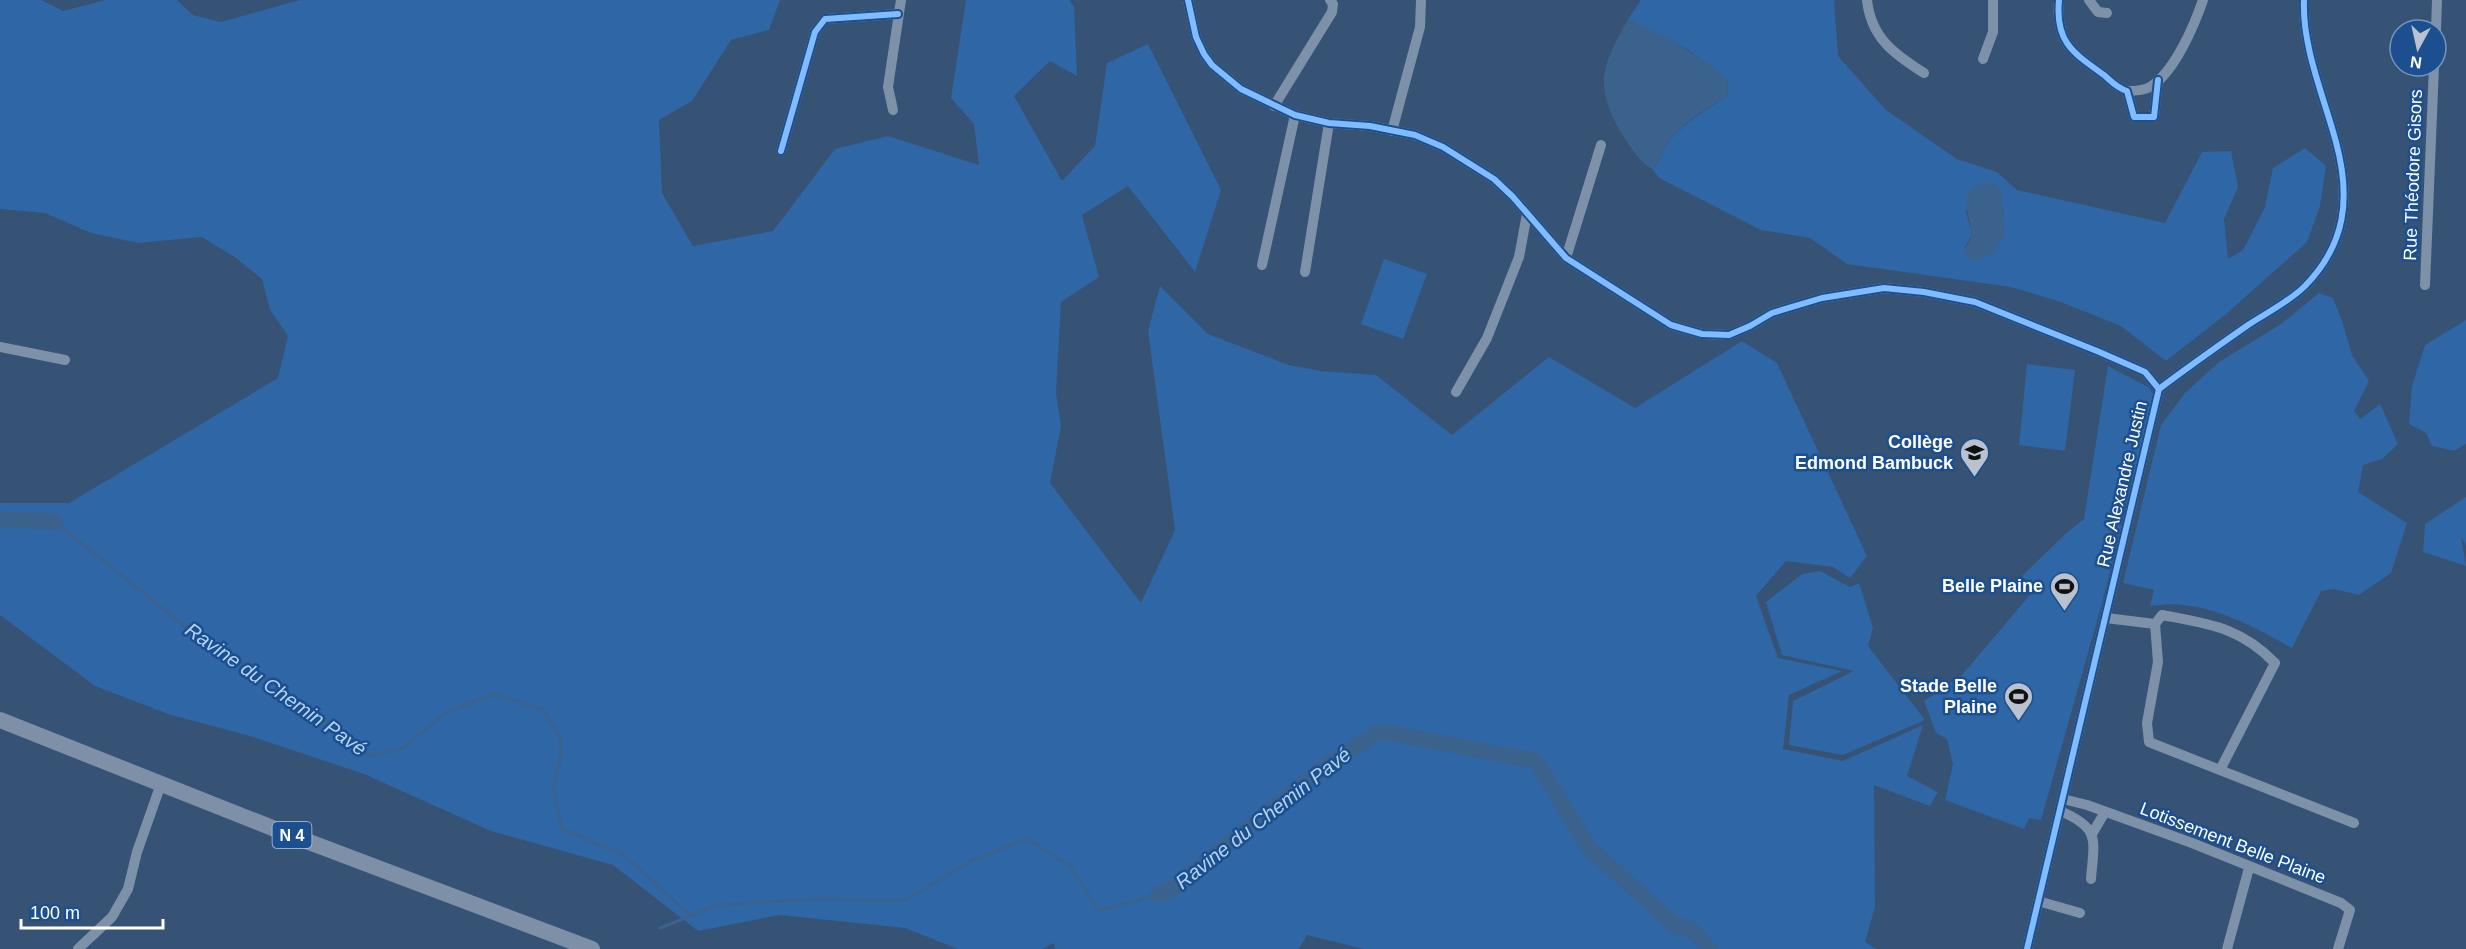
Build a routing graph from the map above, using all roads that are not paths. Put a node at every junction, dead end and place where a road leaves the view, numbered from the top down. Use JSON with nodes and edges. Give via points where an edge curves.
{"nodes":[{"id":1,"x":901,"y":0,"type":"edge"},
{"id":2,"x":1188,"y":0,"type":"edge"},
{"id":3,"x":1330,"y":0,"type":"edge"},
{"id":4,"x":1421,"y":0,"type":"edge"},
{"id":5,"x":1868,"y":0,"type":"edge"},
{"id":6,"x":1993,"y":0,"type":"edge"},
{"id":7,"x":2059,"y":0,"type":"edge"},
{"id":8,"x":2089,"y":0,"type":"edge"},
{"id":9,"x":2203,"y":0,"type":"edge"},
{"id":10,"x":2304,"y":0,"type":"edge"},
{"id":11,"x":2437,"y":0,"type":"edge"},
{"id":12,"x":2107,"y":13,"type":"dead end"},
{"id":13,"x":898,"y":14,"type":"junction"},
{"id":14,"x":2436,"y":18,"type":"edge"},
{"id":15,"x":1983,"y":59,"type":"dead end"},
{"id":16,"x":1924,"y":73,"type":"dead end"},
{"id":17,"x":2434,"y":78,"type":"edge"},
{"id":18,"x":2158,"y":80,"type":"junction"},
{"id":19,"x":2127,"y":91,"type":"junction"},
{"id":20,"x":1274,"y":106,"type":"junction"},
{"id":21,"x":892,"y":110,"type":"dead end"},
{"id":22,"x":1295,"y":115,"type":"junction"},
{"id":23,"x":1329,"y":123,"type":"junction"},
{"id":24,"x":1392,"y":131,"type":"junction"},
{"id":25,"x":1601,"y":145,"type":"dead end"},
{"id":26,"x":781,"y":151,"type":"dead end"},
{"id":27,"x":1527,"y":214,"type":"junction"},
{"id":28,"x":1566,"y":258,"type":"junction"},
{"id":29,"x":1262,"y":265,"type":"dead end"},
{"id":30,"x":1305,"y":272,"type":"dead end"},
{"id":31,"x":2425,"y":285,"type":"dead end"},
{"id":32,"x":0,"y":347,"type":"edge"},
{"id":33,"x":65,"y":360,"type":"dead end"},
{"id":34,"x":2159,"y":389,"type":"junction"},
{"id":35,"x":1456,"y":392,"type":"dead end"},
{"id":36,"x":2106,"y":618,"type":"junction"},
{"id":37,"x":2155,"y":624,"type":"junction"},
{"id":38,"x":0,"y":720,"type":"edge"},
{"id":39,"x":2220,"y":770,"type":"junction"},
{"id":40,"x":161,"y":784,"type":"junction"},
{"id":41,"x":2063,"y":799,"type":"junction"},
{"id":42,"x":2060,"y":811,"type":"junction"},
{"id":43,"x":2105,"y":812,"type":"junction"},
{"id":44,"x":2354,"y":823,"type":"dead end"},
{"id":45,"x":2092,"y":834,"type":"junction"},
{"id":46,"x":2249,"y":868,"type":"junction"},
{"id":47,"x":2091,"y":879,"type":"dead end"},
{"id":48,"x":2038,"y":901,"type":"junction"},
{"id":49,"x":2080,"y":913,"type":"dead end"},
{"id":50,"x":78,"y":949,"type":"edge"},
{"id":51,"x":592,"y":949,"type":"edge"},
{"id":52,"x":2027,"y":949,"type":"edge"},
{"id":53,"x":2227,"y":949,"type":"edge"},
{"id":54,"x":2338,"y":949,"type":"edge"}],
"edges":[{"from":1,"to":13,"type":"street"},
{"from":2,"to":20,"type":"street","via":[[1196,37],[1212,65],[1241,89]]},
{"from":3,"to":20,"type":"street","via":[[1332,12]]},
{"from":4,"to":24,"type":"street","via":[[1420,27]]},
{"from":5,"to":16,"type":"street","via":[[1878,36]]},
{"from":6,"to":15,"type":"street","via":[[1993,32]]},
{"from":7,"to":19,"type":"street","via":[[2059,23],[2069,48]]},
{"from":8,"to":12,"type":"street","via":[[2098,12]]},
{"from":9,"to":18,"type":"street","via":[[2187,40]]},
{"from":10,"to":34,"type":"street","name":"Rue Alexandre Justin","via":[[2309,48],[2341,162],[2343,206],[2338,240],[2329,258],[2303,288]]},
{"from":11,"to":14,"type":"street"},
{"from":13,"to":21,"type":"street","via":[[888,87]]},
{"from":13,"to":26,"type":"street","via":[[825,18],[815,32]]},
{"from":17,"to":31,"type":"street","name":"Rue Théodore Gisors"},
{"from":18,"to":19,"type":"street","via":[[2149,88]]},
{"from":18,"to":19,"type":"street","via":[[2154,117],[2134,117]]},
{"from":20,"to":22,"type":"street"},
{"from":22,"to":23,"type":"street"},
{"from":22,"to":29,"type":"street"},
{"from":23,"to":24,"type":"street"},
{"from":23,"to":30,"type":"street"},
{"from":24,"to":27,"type":"street","via":[[1431,141],[1465,159],[1494,179]]},
{"from":25,"to":28,"type":"street"},
{"from":27,"to":28,"type":"street"},
{"from":27,"to":35,"type":"street","via":[[1519,257],[1487,338]]},
{"from":28,"to":34,"type":"street","via":[[1659,318],[1702,334],[1729,335],[1772,313],[1822,298],[1884,288],[1975,302],[2145,372]]},
{"from":32,"to":33,"type":"street"},
{"from":34,"to":36,"type":"street","name":"Rue Alexandre Justin"},
{"from":36,"to":37,"type":"street"},
{"from":36,"to":41,"type":"street","name":"Rue Alexandre Justin"},
{"from":37,"to":39,"type":"street","via":[[2158,662],[2147,723],[2149,742]]},
{"from":37,"to":39,"type":"street","via":[[2162,615],[2240,634],[2275,663]]},
{"from":38,"to":40,"type":"highway","number":"N 4"},
{"from":39,"to":44,"type":"street"},
{"from":40,"to":50,"type":"street","via":[[128,889],[112,917]]},
{"from":40,"to":51,"type":"highway","number":"N 4"},
{"from":41,"to":42,"type":"street","name":"Rue Alexandre Justin"},
{"from":41,"to":43,"type":"street","name":"Lotissement Belle Plaine"},
{"from":42,"to":45,"type":"street","via":[[2075,817]]},
{"from":42,"to":48,"type":"street","name":"Rue Alexandre Justin"},
{"from":43,"to":45,"type":"street"},
{"from":43,"to":46,"type":"street","name":"Lotissement Belle Plaine"},
{"from":45,"to":47,"type":"street"},
{"from":46,"to":53,"type":"street"},
{"from":46,"to":54,"type":"street","name":"Lotissement Belle Plaine","via":[[2342,903],[2349,910]]},
{"from":48,"to":49,"type":"street"},
{"from":48,"to":52,"type":"street","name":"Rue Alexandre Justin"}]}
